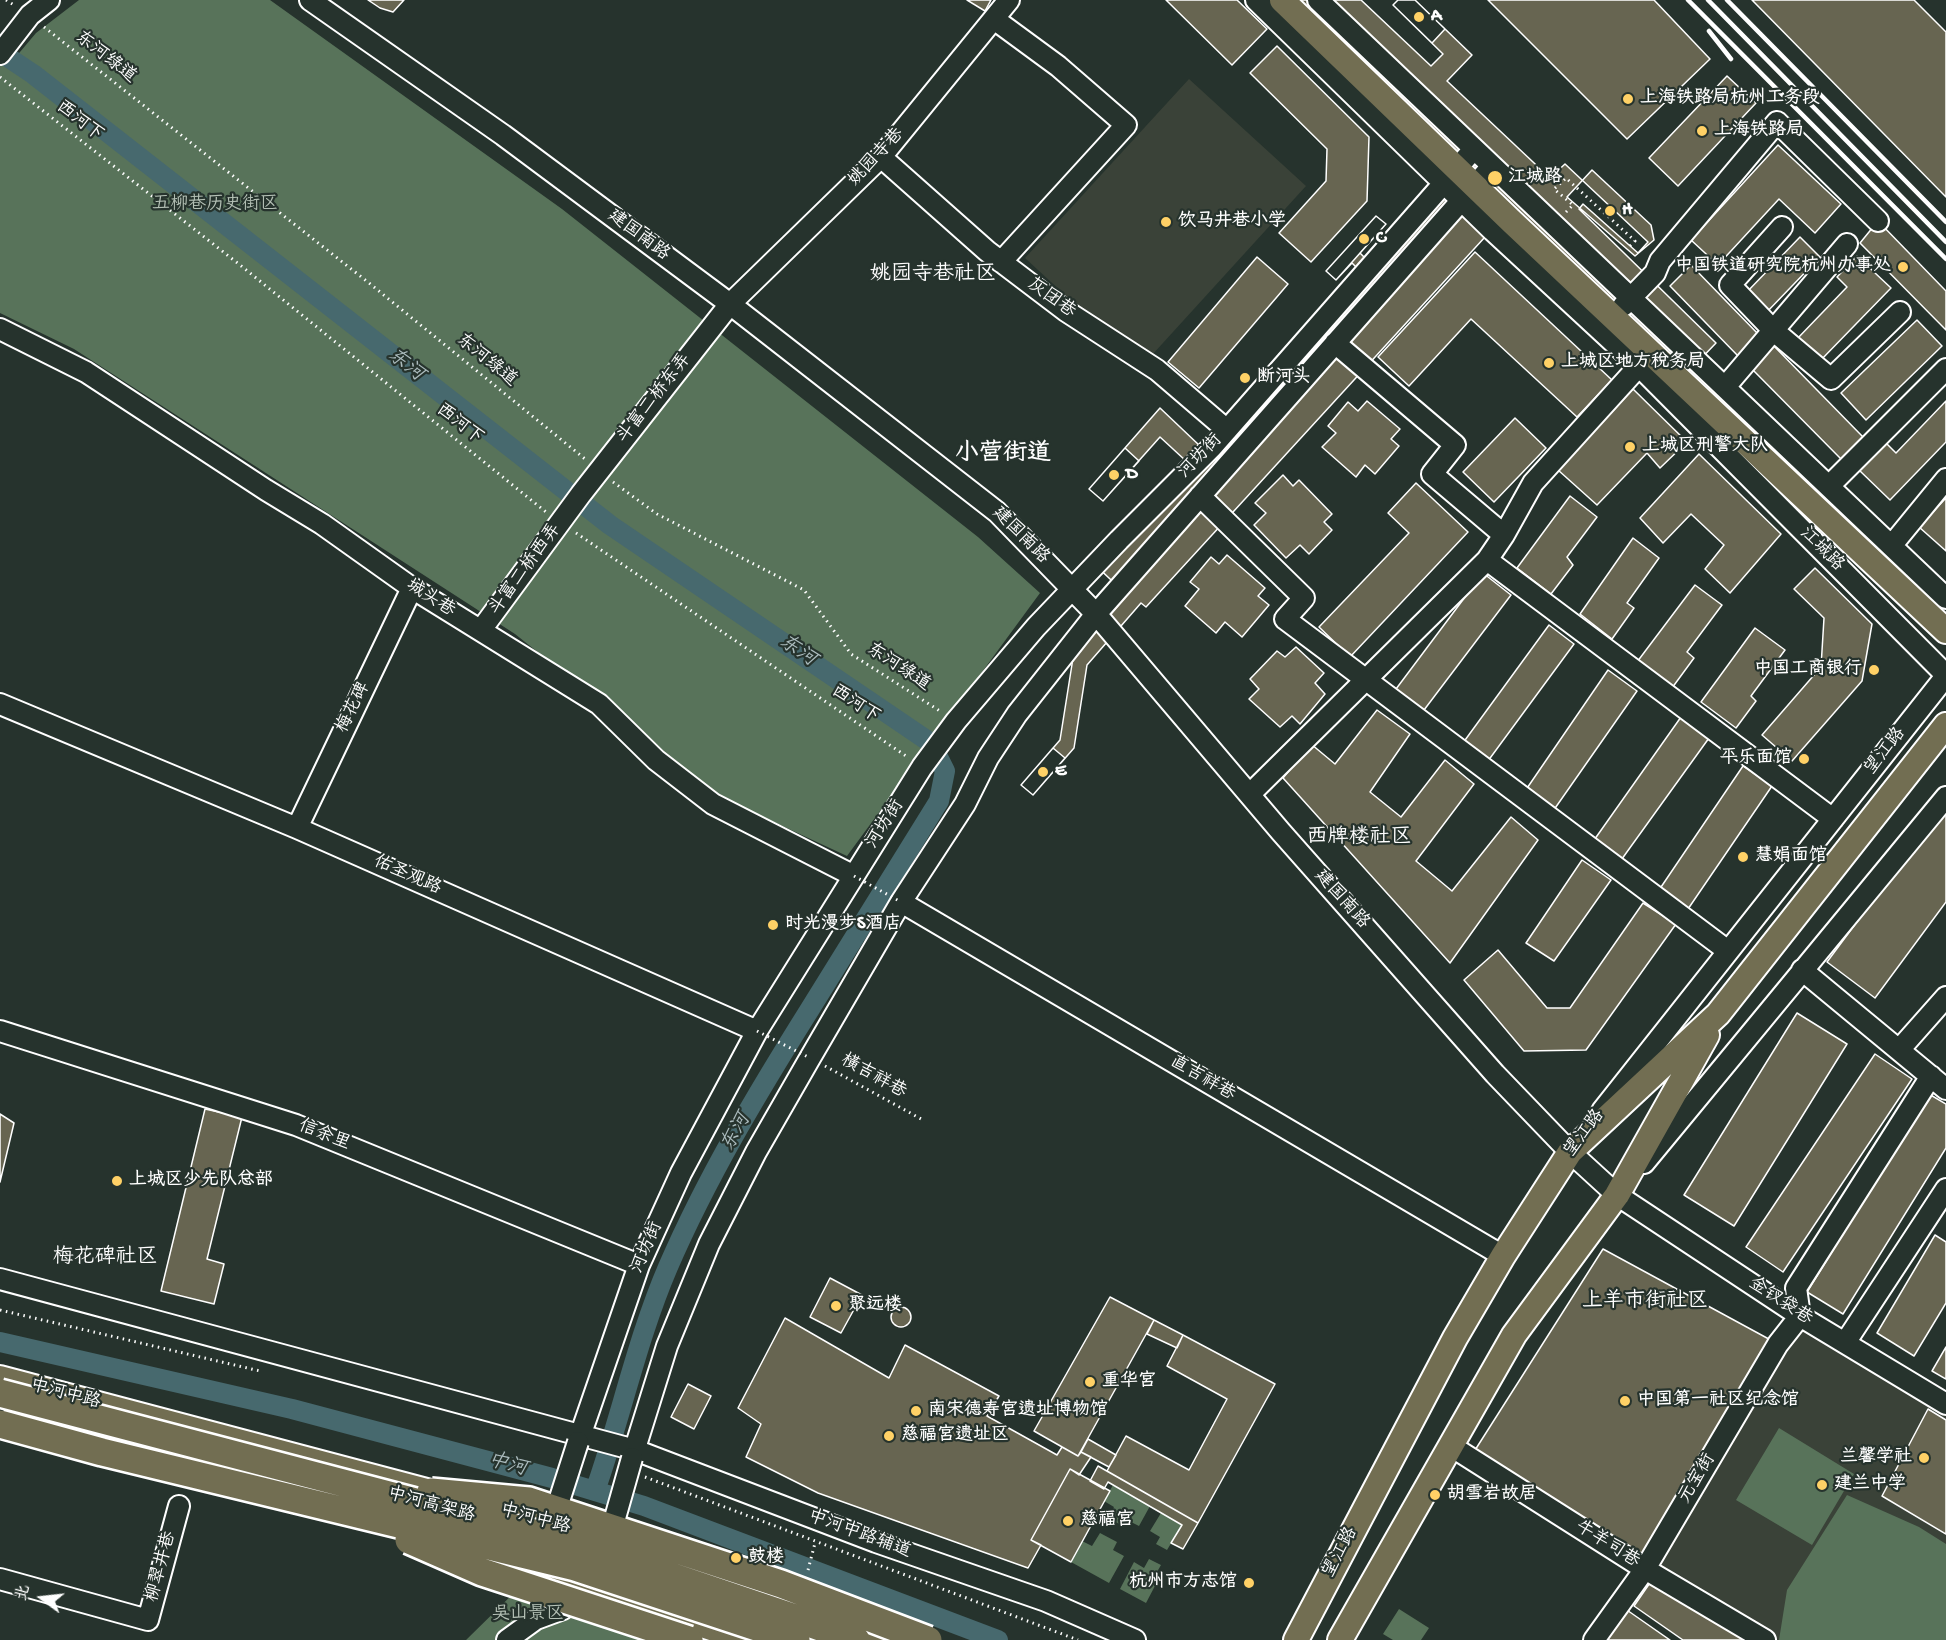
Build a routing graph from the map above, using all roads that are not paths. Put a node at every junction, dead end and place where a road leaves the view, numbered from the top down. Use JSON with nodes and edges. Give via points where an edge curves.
{"nodes":[{"id":1,"x":49,"y":0,"type":"edge"},
{"id":2,"x":310,"y":0,"type":"edge"},
{"id":3,"x":1010,"y":0,"type":"edge"},
{"id":4,"x":1256,"y":0,"type":"edge"},
{"id":5,"x":1282,"y":0,"type":"edge"},
{"id":6,"x":1318,"y":0,"type":"edge"},
{"id":7,"x":994,"y":19,"type":"junction"},
{"id":8,"x":0,"y":54,"type":"edge"},
{"id":9,"x":1473,"y":150,"type":"junction"},
{"id":10,"x":881,"y":157,"type":"junction"},
{"id":11,"x":1491,"y":167,"type":"junction"},
{"id":12,"x":1451,"y":176,"type":"junction"},
{"id":13,"x":1468,"y":193,"type":"junction"},
{"id":14,"x":1878,"y":221,"type":"dead end"},
{"id":15,"x":1782,"y":227,"type":"dead end"},
{"id":16,"x":1847,"y":244,"type":"dead end"},
{"id":17,"x":1001,"y":262,"type":"junction"},
{"id":18,"x":1631,"y":298,"type":"junction"},
{"id":19,"x":730,"y":304,"type":"junction"},
{"id":20,"x":1900,"y":312,"type":"dead end"},
{"id":21,"x":1612,"y":317,"type":"junction"},
{"id":22,"x":0,"y":329,"type":"edge"},
{"id":23,"x":1774,"y":331,"type":"junction"},
{"id":24,"x":1335,"y":343,"type":"junction"},
{"id":25,"x":1639,"y":366,"type":"junction"},
{"id":26,"x":1946,"y":369,"type":"edge"},
{"id":27,"x":1725,"y":387,"type":"junction"},
{"id":28,"x":1694,"y":407,"type":"junction"},
{"id":29,"x":1227,"y":430,"type":"junction"},
{"id":30,"x":1946,"y":479,"type":"edge"},
{"id":31,"x":1829,"y":486,"type":"junction"},
{"id":32,"x":1200,"y":496,"type":"junction"},
{"id":33,"x":571,"y":509,"type":"joint"},
{"id":34,"x":1504,"y":535,"type":"junction"},
{"id":35,"x":1892,"y":545,"type":"junction"},
{"id":36,"x":1487,"y":560,"type":"junction"},
{"id":37,"x":412,"y":588,"type":"junction"},
{"id":38,"x":1072,"y":589,"type":"junction"},
{"id":39,"x":1946,"y":598,"type":"edge"},
{"id":40,"x":1096,"y":614,"type":"junction"},
{"id":41,"x":481,"y":630,"type":"junction"},
{"id":42,"x":1946,"y":631,"type":"edge"},
{"id":43,"x":1946,"y":675,"type":"edge"},
{"id":44,"x":1366,"y":680,"type":"junction"},
{"id":45,"x":0,"y":704,"type":"edge"},
{"id":46,"x":1946,"y":725,"type":"edge"},
{"id":47,"x":1250,"y":794,"type":"junction"},
{"id":48,"x":1946,"y":797,"type":"edge"},
{"id":49,"x":1833,"y":819,"type":"junction"},
{"id":50,"x":297,"y":828,"type":"junction"},
{"id":51,"x":854,"y":876,"type":"junction"},
{"id":52,"x":901,"y":902,"type":"junction"},
{"id":53,"x":1728,"y":951,"type":"junction"},
{"id":54,"x":1802,"y":970,"type":"junction"},
{"id":55,"x":1946,"y":997,"type":"edge"},
{"id":56,"x":1718,"y":1014,"type":"junction"},
{"id":57,"x":758,"y":1031,"type":"junction"},
{"id":58,"x":0,"y":1032,"type":"edge"},
{"id":59,"x":1899,"y":1050,"type":"junction"},
{"id":60,"x":1931,"y":1076,"type":"junction"},
{"id":61,"x":1946,"y":1089,"type":"edge"},
{"id":62,"x":1570,"y":1152,"type":"junction"},
{"id":63,"x":1946,"y":1189,"type":"edge"},
{"id":64,"x":1617,"y":1195,"type":"junction"},
{"id":65,"x":1503,"y":1256,"type":"junction"},
{"id":66,"x":639,"y":1265,"type":"junction"},
{"id":67,"x":0,"y":1279,"type":"edge"},
{"id":68,"x":1800,"y":1316,"type":"junction"},
{"id":69,"x":1845,"y":1343,"type":"junction"},
{"id":70,"x":0,"y":1378,"type":"edge"},
{"id":71,"x":0,"y":1393,"type":"edge"},
{"id":72,"x":1946,"y":1404,"type":"edge"},
{"id":73,"x":0,"y":1424,"type":"edge"},
{"id":74,"x":0,"y":1433,"type":"edge"},
{"id":75,"x":579,"y":1438,"type":"junction"},
{"id":76,"x":1451,"y":1446,"type":"junction"},
{"id":77,"x":634,"y":1454,"type":"junction"},
{"id":78,"x":351,"y":1485,"type":"junction"},
{"id":79,"x":179,"y":1506,"type":"dead end"},
{"id":80,"x":345,"y":1511,"type":"junction"},
{"id":81,"x":551,"y":1524,"type":"junction"},
{"id":82,"x":609,"y":1541,"type":"junction"},
{"id":83,"x":1645,"y":1569,"type":"junction"},
{"id":84,"x":540,"y":1571,"type":"junction"},
{"id":85,"x":0,"y":1579,"type":"edge"},
{"id":86,"x":586,"y":1586,"type":"junction"},
{"id":87,"x":536,"y":1619,"type":"junction"},
{"id":88,"x":507,"y":1640,"type":"edge"},
{"id":89,"x":535,"y":1640,"type":"edge"},
{"id":90,"x":689,"y":1640,"type":"edge"},
{"id":91,"x":747,"y":1640,"type":"edge"},
{"id":92,"x":796,"y":1640,"type":"edge"},
{"id":93,"x":856,"y":1640,"type":"edge"},
{"id":94,"x":889,"y":1640,"type":"edge"},
{"id":95,"x":928,"y":1640,"type":"edge"},
{"id":96,"x":1135,"y":1640,"type":"edge"},
{"id":97,"x":1296,"y":1640,"type":"edge"},
{"id":98,"x":1341,"y":1640,"type":"edge"},
{"id":99,"x":1594,"y":1640,"type":"edge"},
{"id":100,"x":1765,"y":1640,"type":"edge"}],
"edges":[{"from":1,"to":8,"type":"street","via":[[30,15]]},
{"from":2,"to":19,"type":"street","name":"建国南路","via":[[503,135]]},
{"from":3,"to":7,"type":"street","name":"姚园寺巷"},
{"from":4,"to":12,"type":"street","name":"江城路"},
{"from":5,"to":12,"type":"main road","name":"江城路"},
{"from":6,"to":9,"type":"street"},
{"from":7,"to":10,"type":"street","name":"姚园寺巷"},
{"from":7,"to":17,"type":"street","via":[[1058,66],[1126,125]]},
{"from":9,"to":11,"type":"street"},
{"from":9,"to":12,"type":"street","name":"河坊街"},
{"from":10,"to":17,"type":"street","name":"灰团巷"},
{"from":10,"to":19,"type":"street","name":"姚园寺巷"},
{"from":11,"to":13,"type":"street","name":"河坊街"},
{"from":11,"to":18,"type":"street"},
{"from":12,"to":13,"type":"main road","name":"江城路"},
{"from":12,"to":29,"type":"street","name":"河坊街"},
{"from":13,"to":21,"type":"main road","name":"江城路"},
{"from":13,"to":24,"type":"street","name":"河坊街"},
{"from":13,"to":25,"type":"street","name":"江城路"},
{"from":14,"to":18,"type":"street","via":[[1777,122]]},
{"from":15,"to":23,"type":"street","via":[[1730,285]]},
{"from":16,"to":23,"type":"street"},
{"from":17,"to":29,"type":"street","name":"灰团巷","via":[[1066,311],[1157,370]]},
{"from":18,"to":21,"type":"street"},
{"from":18,"to":27,"type":"street"},
{"from":19,"to":33,"type":"street","name":"斗富二桥东弄"},
{"from":19,"to":38,"type":"street","name":"建国南路","via":[[997,512]]},
{"from":20,"to":23,"type":"street","via":[[1831,379]]},
{"from":21,"to":28,"type":"main road","name":"江城路"},
{"from":22,"to":37,"type":"street","name":"城头巷","via":[[86,372],[322,524]]},
{"from":23,"to":27,"type":"street"},
{"from":24,"to":32,"type":"street","name":"河坊街"},
{"from":24,"to":34,"type":"street","via":[[1455,445],[1432,474]]},
{"from":25,"to":28,"type":"street","name":"江城路"},
{"from":25,"to":34,"type":"street","via":[[1533,483]]},
{"from":26,"to":31,"type":"street"},
{"from":27,"to":31,"type":"street"},
{"from":28,"to":42,"type":"main road","name":"江城路"},
{"from":28,"to":43,"type":"street","name":"江城路"},
{"from":29,"to":38,"type":"street","name":"河坊街"},
{"from":30,"to":35,"type":"street"},
{"from":31,"to":35,"type":"street"},
{"from":32,"to":40,"type":"street","name":"河坊街"},
{"from":32,"to":44,"type":"street","via":[[1304,598],[1285,619]]},
{"from":33,"to":41,"type":"street","name":"斗富二桥西弄"},
{"from":34,"to":36,"type":"street"},
{"from":35,"to":39,"type":"street"},
{"from":36,"to":44,"type":"street"},
{"from":36,"to":49,"type":"street"},
{"from":37,"to":41,"type":"street","name":"城头巷"},
{"from":37,"to":50,"type":"street","name":"梅花碑"},
{"from":38,"to":40,"type":"street","name":"建国南路"},
{"from":38,"to":51,"type":"street","name":"河坊街","via":[[954,725]]},
{"from":40,"to":47,"type":"street","name":"建国南路"},
{"from":40,"to":52,"type":"street","name":"河坊街","via":[[1017,714],[988,758],[965,804]]},
{"from":41,"to":51,"type":"street","name":"城头巷","via":[[599,704],[656,760],[713,804]]},
{"from":43,"to":49,"type":"street","name":"望江路"},
{"from":44,"to":47,"type":"street"},
{"from":44,"to":53,"type":"street"},
{"from":45,"to":50,"type":"street","name":"佑圣观路"},
{"from":46,"to":56,"type":"main road"},
{"from":47,"to":62,"type":"street","name":"建国南路","via":[[1488,1066]]},
{"from":48,"to":54,"type":"street"},
{"from":49,"to":53,"type":"street","name":"望江路"},
{"from":50,"to":57,"type":"street","name":"佑圣观路"},
{"from":51,"to":57,"type":"street","name":"河坊街"},
{"from":52,"to":65,"type":"street","name":"直吉祥巷"},
{"from":52,"to":77,"type":"street","name":"河坊街","via":[[756,1152],[709,1244],[667,1346]]},
{"from":53,"to":62,"type":"street","name":"望江路"},
{"from":54,"to":59,"type":"street"},
{"from":54,"to":64,"type":"street"},
{"from":55,"to":59,"type":"street"},
{"from":56,"to":62,"type":"main road"},
{"from":56,"to":64,"type":"main road"},
{"from":57,"to":66,"type":"street","name":"河坊街","via":[[681,1173]]},
{"from":58,"to":66,"type":"street","name":"信余里","via":[[296,1125]]},
{"from":59,"to":60,"type":"street"},
{"from":60,"to":61,"type":"street"},
{"from":60,"to":68,"type":"street","via":[[1796,1288]]},
{"from":62,"to":64,"type":"street","name":"建国南路"},
{"from":62,"to":65,"type":"main road","name":"望江路"},
{"from":63,"to":69,"type":"street"},
{"from":64,"to":68,"type":"street","name":"金钗袋巷"},
{"from":64,"to":76,"type":"main road","via":[[1514,1335]]},
{"from":65,"to":97,"type":"main road","name":"望江路","via":[[1400,1440]]},
{"from":66,"to":75,"type":"street","name":"河坊街"},
{"from":67,"to":75,"type":"street"},
{"from":68,"to":69,"type":"street","name":"金钗袋巷"},
{"from":68,"to":83,"type":"street","name":"元宝街","via":[[1778,1344]]},
{"from":69,"to":72,"type":"street","name":"金钗袋巷"},
{"from":70,"to":81,"type":"main road","name":"中河中路"},
{"from":71,"to":78,"type":"highway","name":"中河高架路","bridge":true},
{"from":73,"to":80,"type":"highway","name":"中河高架路","bridge":true},
{"from":74,"to":84,"type":"main road"},
{"from":75,"to":77,"type":"street","name":"中河中路辅道"},
{"from":75,"to":81,"type":"street","name":"河坊街","bridge":true},
{"from":76,"to":83,"type":"street","name":"牛羊司巷"},
{"from":76,"to":98,"type":"main road"},
{"from":77,"to":82,"type":"street","name":"河坊街","bridge":true},
{"from":77,"to":96,"type":"street","name":"中河中路辅道","via":[[1046,1601]]},
{"from":78,"to":93,"type":"highway","name":"中河高架路","bridge":true,"via":[[576,1544]]},
{"from":78,"to":95,"type":"highway","bridge":true,"via":[[529,1501],[781,1584]]},
{"from":79,"to":85,"type":"street","name":"柳翠井巷","via":[[148,1620]]},
{"from":80,"to":90,"type":"highway","bridge":true,"via":[[482,1572]]},
{"from":80,"to":92,"type":"highway","name":"中河高架路","bridge":true,"via":[[574,1567]]},
{"from":81,"to":82,"type":"main road","name":"中河中路"},
{"from":81,"to":84,"type":"street","name":"河坊街"},
{"from":82,"to":86,"type":"street","name":"河坊街"},
{"from":82,"to":94,"type":"main road","name":"中河中路"},
{"from":83,"to":99,"type":"street","name":"元宝街"},
{"from":83,"to":100,"type":"street","name":"牛羊司巷"},
{"from":84,"to":86,"type":"main road"},
{"from":84,"to":87,"type":"street","name":"河坊街"},
{"from":86,"to":87,"type":"street","name":"河坊街","via":[[563,1609]]},
{"from":86,"to":91,"type":"main road"},
{"from":87,"to":88,"type":"street","name":"河坊街"},
{"from":87,"to":89,"type":"street","name":"河坊街"}]}
